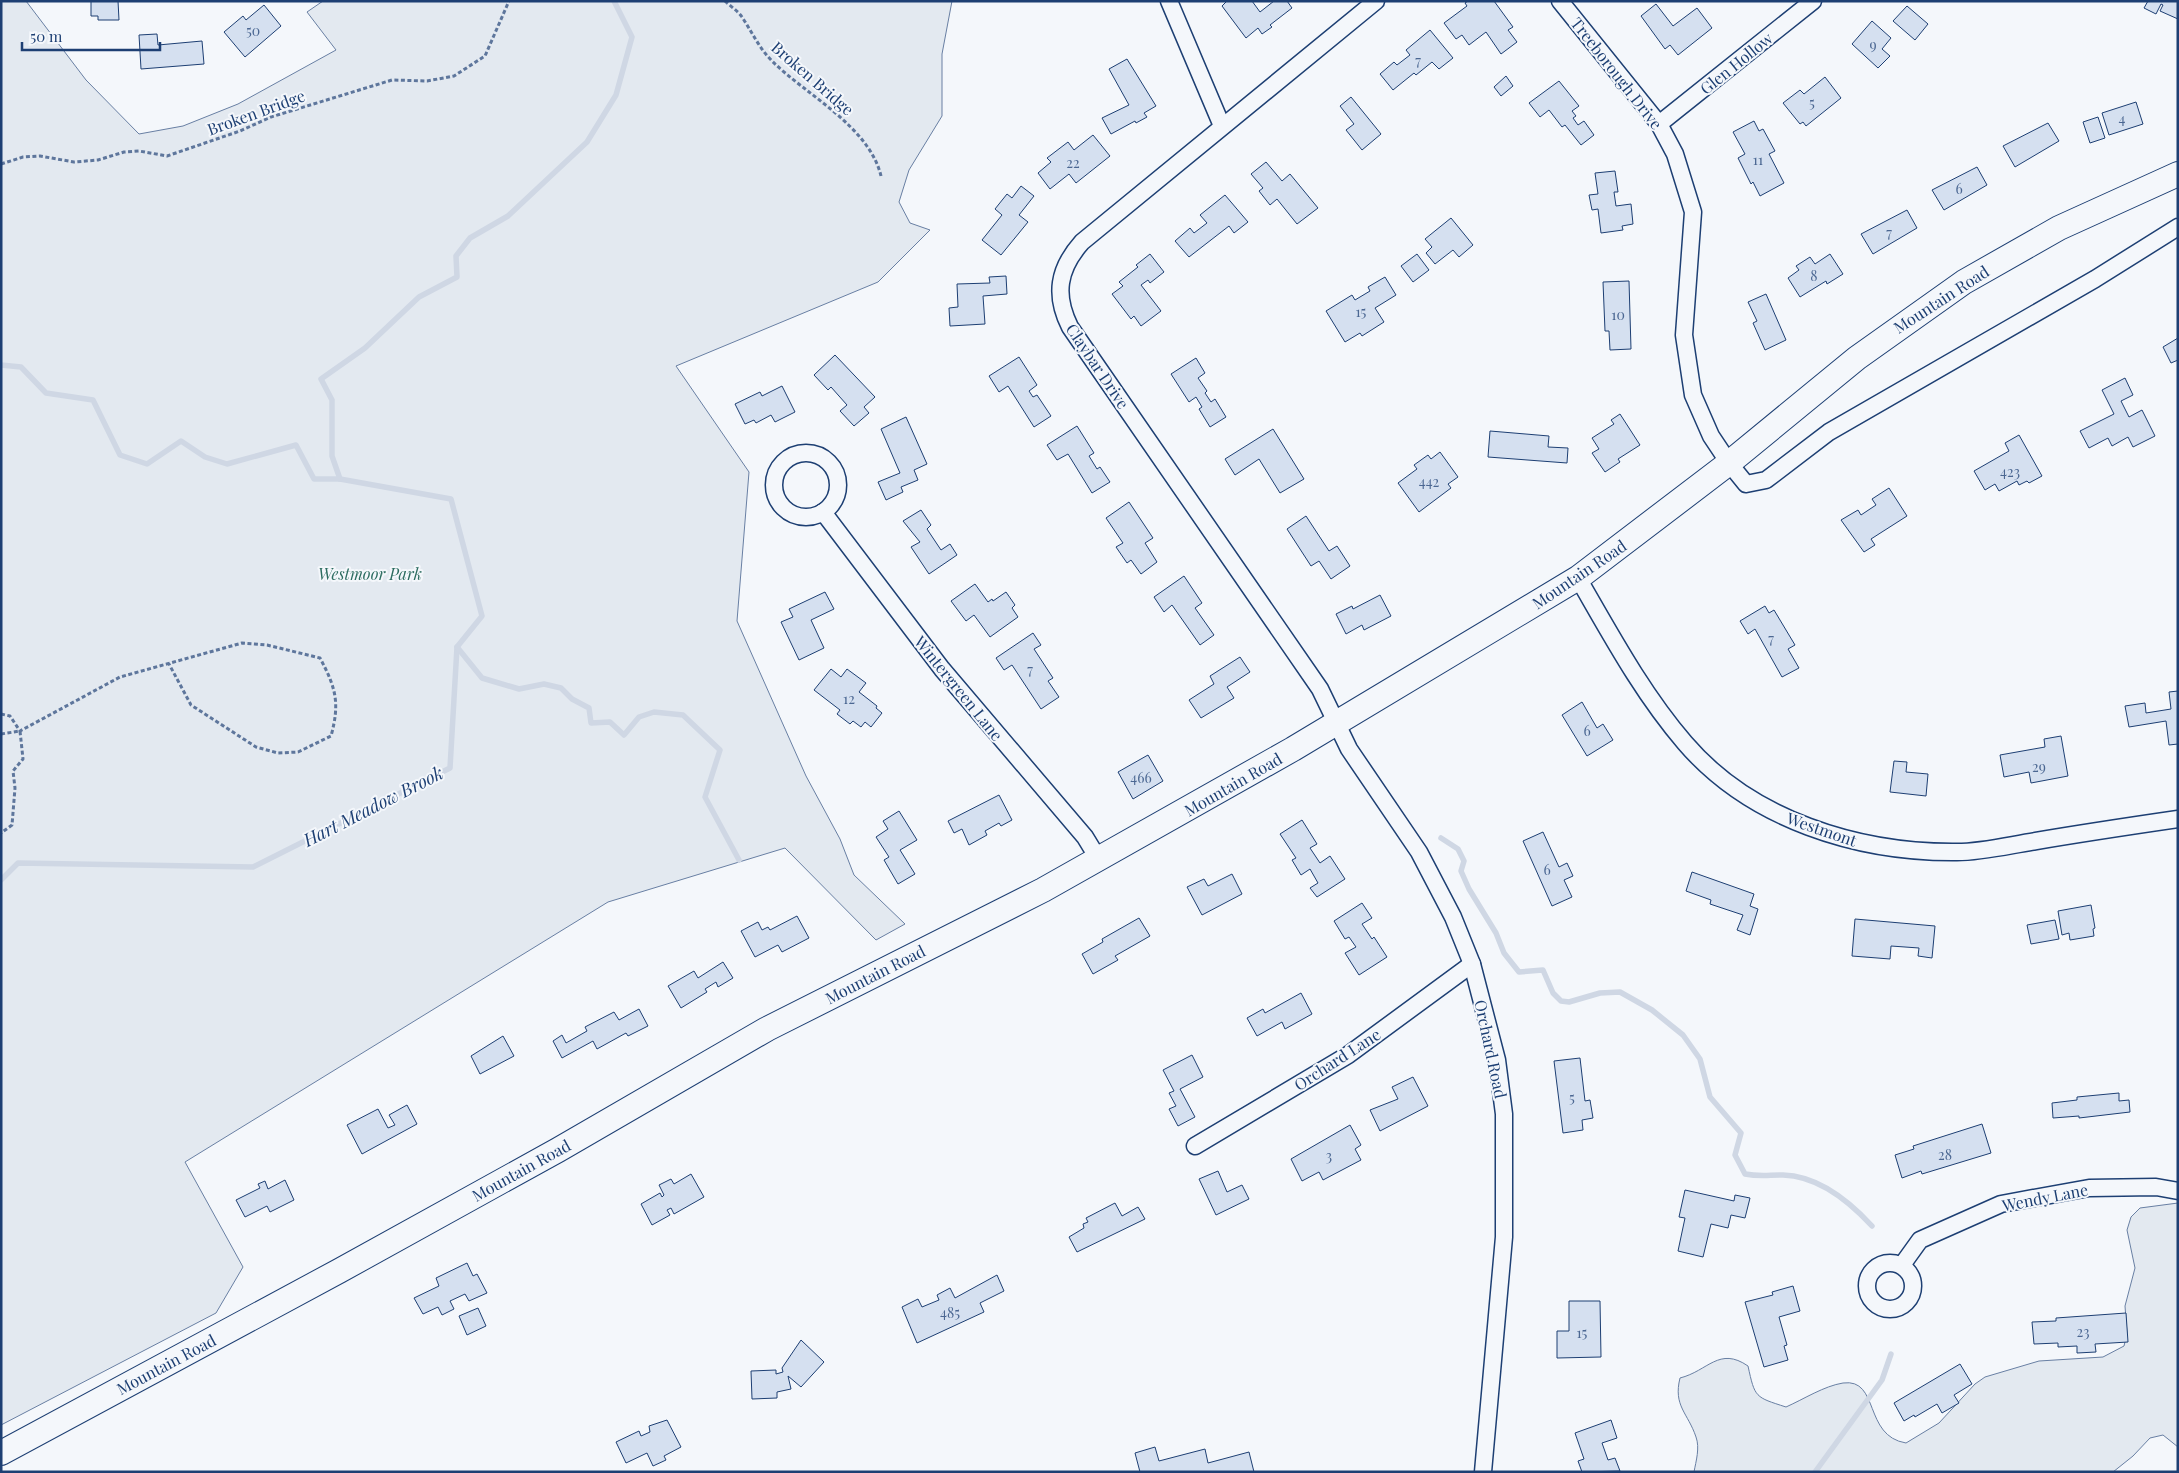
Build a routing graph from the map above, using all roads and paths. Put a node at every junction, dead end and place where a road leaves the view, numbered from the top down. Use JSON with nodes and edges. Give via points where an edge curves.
{"nodes":[{"id":1,"x":509,"y":1,"type":"edge"},
{"id":2,"x":725,"y":1,"type":"edge"},
{"id":3,"x":1169,"y":1,"type":"edge"},
{"id":4,"x":1376,"y":1,"type":"edge"},
{"id":5,"x":1560,"y":1,"type":"edge"},
{"id":6,"x":1813,"y":1,"type":"edge"},
{"id":7,"x":1659,"y":124,"type":"junction"},
{"id":8,"x":1222,"y":126,"type":"junction"},
{"id":9,"x":1,"y":164,"type":"edge"},
{"id":10,"x":2178,"y":174,"type":"edge"},
{"id":11,"x":881,"y":176,"type":"dead end"},
{"id":12,"x":2178,"y":227,"type":"edge"},
{"id":13,"x":1729,"y":464,"type":"junction"},
{"id":14,"x":823,"y":512,"type":"dead end"},
{"id":15,"x":1578,"y":578,"type":"junction"},
{"id":16,"x":169,"y":664,"type":"junction"},
{"id":17,"x":1,"y":714,"type":"edge"},
{"id":18,"x":1337,"y":723,"type":"junction"},
{"id":19,"x":20,"y":731,"type":"junction"},
{"id":20,"x":1,"y":734,"type":"edge"},
{"id":21,"x":2178,"y":818,"type":"edge"},
{"id":22,"x":1,"y":833,"type":"edge"},
{"id":23,"x":1099,"y":860,"type":"junction"},
{"id":24,"x":1472,"y":964,"type":"junction"},
{"id":25,"x":1196,"y":1146,"type":"dead end"},
{"id":26,"x":2178,"y":1191,"type":"edge"},
{"id":27,"x":1902,"y":1266,"type":"dead end"},
{"id":28,"x":1,"y":1452,"type":"edge"},
{"id":29,"x":1483,"y":1472,"type":"edge"}],
"edges":[{"from":1,"to":9,"type":"path","name":"Broken Bridge","via":[[485,56],[454,76],[427,81],[392,80],[271,117],[167,156],[139,151],[74,162],[40,156],[23,157]]},
{"from":2,"to":11,"type":"path","name":"Broken Bridge","via":[[741,15],[772,61],[846,121],[872,156]]},
{"from":3,"to":8,"type":"street"},
{"from":4,"to":8,"type":"street","name":"Claybar Drive"},
{"from":5,"to":7,"type":"street","name":"Treeborough Drive"},
{"from":6,"to":7,"type":"street","name":"Glen Hollow"},
{"from":7,"to":13,"type":"street","name":"Treeborough Drive","via":[[1675,154],[1693,212],[1684,334],[1694,395],[1711,436]]},
{"from":8,"to":18,"type":"street","name":"Claybar Drive","via":[[1082,242],[1064,270],[1060,301],[1070,328],[1320,690]]},
{"from":10,"to":13,"type":"main road","name":"Mountain Road","via":[[2059,228],[1964,282],[1857,358]]},
{"from":12,"to":13,"type":"street","via":[[2095,279],[1829,432],[1766,480],[1746,484]]},
{"from":13,"to":15,"type":"main road","name":"Mountain Road"},
{"from":14,"to":23,"type":"street","name":"Wintergreen Lane","via":[[942,669],[1085,837]]},
{"from":15,"to":18,"type":"main road","name":"Mountain Road"},
{"from":15,"to":21,"type":"street","name":"Westmont","via":[[1634,674],[1686,744],[1716,773],[1752,800],[1829,834],[1914,851],[1959,852]]},
{"from":16,"to":16,"type":"path","via":[[242,643],[266,645],[320,658],[336,692],[335,723],[331,736],[298,752],[278,753],[256,747],[191,705]]},
{"from":16,"to":19,"type":"path","via":[[120,677]]},
{"from":17,"to":19,"type":"path","via":[[10,716]]},
{"from":18,"to":23,"type":"main road","name":"Mountain Road"},
{"from":18,"to":24,"type":"street","name":"Orchard Road","via":[[1349,749],[1436,882]]},
{"from":19,"to":20,"type":"path"},
{"from":19,"to":22,"type":"path","via":[[23,759],[13,771],[12,825]]},
{"from":23,"to":28,"type":"main road","name":"Mountain Road","via":[[766,1029],[558,1150]]},
{"from":24,"to":25,"type":"street","name":"Orchard Lane","via":[[1348,1055]]},
{"from":24,"to":29,"type":"street","name":"Orchard Road","via":[[1497,1060],[1504,1114],[1504,1237]]},
{"from":26,"to":27,"type":"street","name":"Wendy Lane","via":[[2156,1187],[2089,1188],[2001,1204],[1920,1240]]}]}
